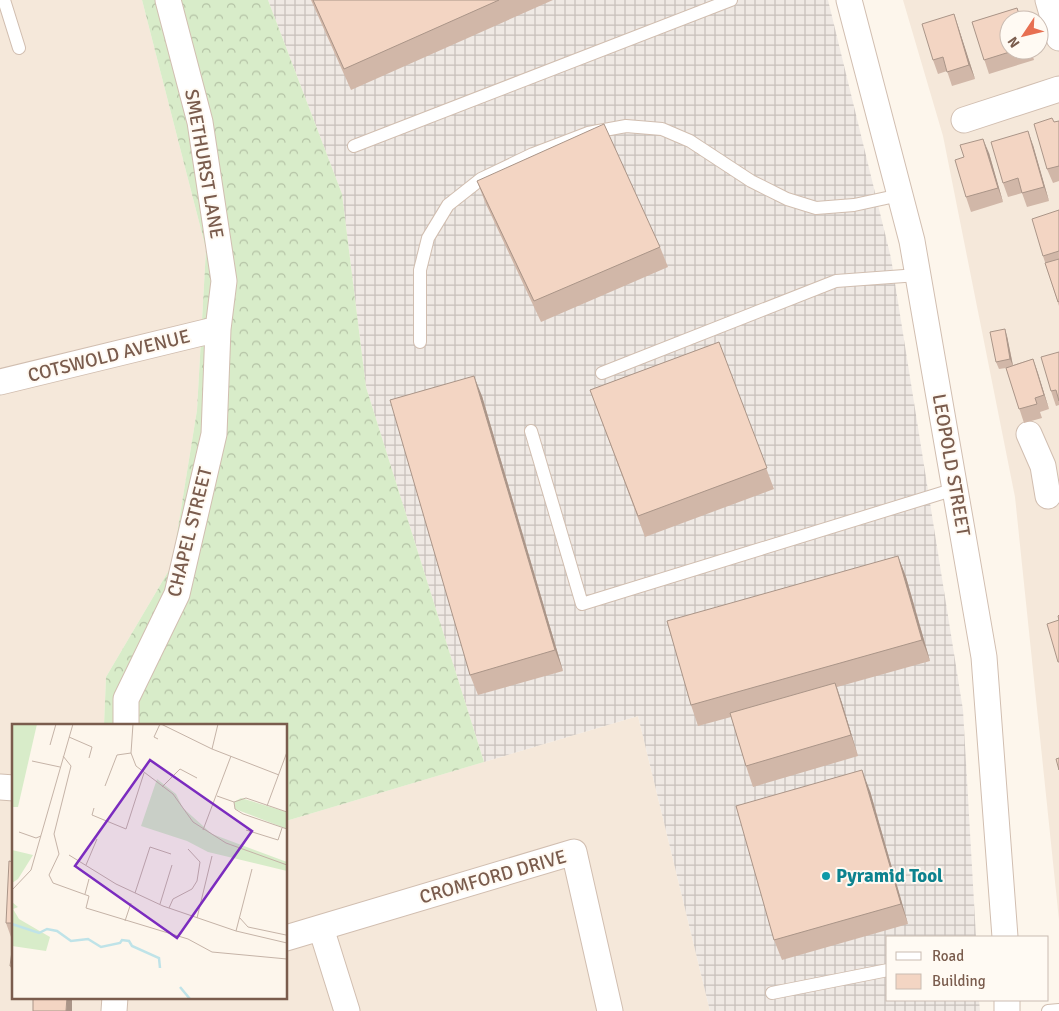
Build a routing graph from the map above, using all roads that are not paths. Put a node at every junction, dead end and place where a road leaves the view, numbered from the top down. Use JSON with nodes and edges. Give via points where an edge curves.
{"nodes":[{"id":1,"x":4,"y":0,"type":"edge"},
{"id":2,"x":168,"y":0,"type":"edge"},
{"id":3,"x":731,"y":0,"type":"edge"},
{"id":4,"x":849,"y":0,"type":"edge"},
{"id":5,"x":1048,"y":0,"type":"edge"},
{"id":6,"x":1059,"y":38,"type":"edge"},
{"id":7,"x":19,"y":48,"type":"dead end"},
{"id":8,"x":1059,"y":89,"type":"edge"},
{"id":9,"x":964,"y":120,"type":"dead end"},
{"id":10,"x":354,"y":146,"type":"dead end"},
{"id":11,"x":900,"y":195,"type":"junction"},
{"id":12,"x":918,"y":274,"type":"junction"},
{"id":13,"x":218,"y":329,"type":"junction"},
{"id":14,"x":420,"y":342,"type":"dead end"},
{"id":15,"x":602,"y":373,"type":"dead end"},
{"id":16,"x":0,"y":382,"type":"edge"},
{"id":17,"x":531,"y":431,"type":"dead end"},
{"id":18,"x":1029,"y":434,"type":"dead end"},
{"id":19,"x":1051,"y":463,"type":"edge"},
{"id":20,"x":955,"y":489,"type":"junction"},
{"id":21,"x":1048,"y":496,"type":"dead end"},
{"id":22,"x":126,"y":724,"type":"edge"},
{"id":23,"x":321,"y":928,"type":"junction"},
{"id":24,"x":1004,"y":936,"type":"edge"},
{"id":25,"x":288,"y":937,"type":"edge"},
{"id":26,"x":886,"y":970,"type":"edge"},
{"id":27,"x":772,"y":993,"type":"dead end"},
{"id":28,"x":115,"y":998,"type":"edge"},
{"id":29,"x":1059,"y":1010,"type":"edge"},
{"id":30,"x":114,"y":1011,"type":"edge"},
{"id":31,"x":347,"y":1011,"type":"edge"},
{"id":32,"x":610,"y":1011,"type":"edge"},
{"id":33,"x":1048,"y":1011,"type":"edge"}],
"edges":[{"from":1,"to":7,"type":"lane"},
{"from":2,"to":13,"type":"street","name":"SMETHURST LANE","via":[[200,122],[224,281]]},
{"from":3,"to":10,"type":"lane"},
{"from":4,"to":11,"type":"street","name":"LEOPOLD STREET"},
{"from":5,"to":6,"type":"street"},
{"from":8,"to":9,"type":"street"},
{"from":11,"to":12,"type":"street","name":"LEOPOLD STREET"},
{"from":11,"to":14,"type":"lane","via":[[854,206],[816,208],[787,199],[750,181],[690,141],[662,129],[626,126],[588,133],[481,178],[448,205],[428,238],[420,270]]},
{"from":12,"to":15,"type":"lane","via":[[836,281]]},
{"from":12,"to":20,"type":"street","name":"LEOPOLD STREET"},
{"from":13,"to":16,"type":"street","name":"COTSWOLD AVENUE"},
{"from":13,"to":22,"type":"street","name":"CHAPEL STREET","via":[[214,434],[195,519],[177,594],[126,699]]},
{"from":17,"to":20,"type":"lane","via":[[582,604]]},
{"from":18,"to":19,"type":"street"},
{"from":19,"to":21,"type":"street"},
{"from":20,"to":24,"type":"street","name":"LEOPOLD STREET","via":[[984,657]]},
{"from":23,"to":25,"type":"street","name":"CROMFORD DRIVE"},
{"from":23,"to":31,"type":"street"},
{"from":23,"to":32,"type":"street","name":"CROMFORD DRIVE","via":[[574,852]]},
{"from":26,"to":27,"type":"lane"},
{"from":28,"to":30,"type":"street"},
{"from":29,"to":33,"type":"lane"}]}
